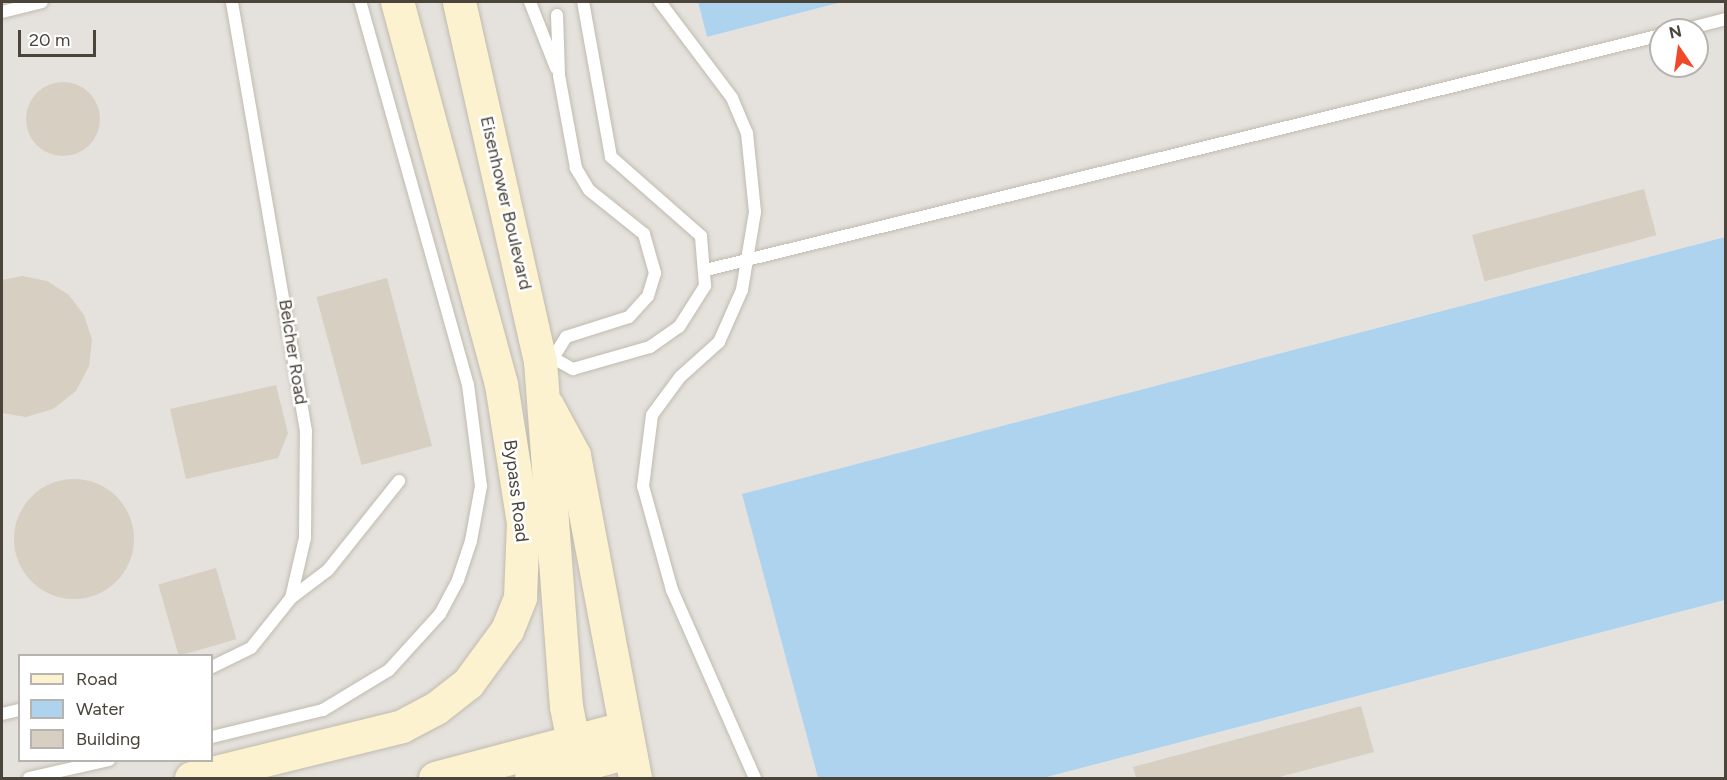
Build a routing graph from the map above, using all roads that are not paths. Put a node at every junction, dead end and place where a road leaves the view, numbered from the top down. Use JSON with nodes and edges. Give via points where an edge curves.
{"nodes":[{"id":1,"x":42,"y":2,"type":"edge"},
{"id":2,"x":232,"y":2,"type":"edge"},
{"id":3,"x":360,"y":2,"type":"edge"},
{"id":4,"x":397,"y":2,"type":"edge"},
{"id":5,"x":459,"y":2,"type":"edge"},
{"id":6,"x":530,"y":2,"type":"edge"},
{"id":7,"x":583,"y":2,"type":"edge"},
{"id":8,"x":660,"y":2,"type":"edge"},
{"id":9,"x":2,"y":12,"type":"edge"},
{"id":10,"x":557,"y":15,"type":"dead end"},
{"id":11,"x":1725,"y":20,"type":"edge"},
{"id":12,"x":1709,"y":24,"type":"edge"},
{"id":13,"x":1649,"y":38,"type":"edge"},
{"id":14,"x":559,"y":75,"type":"junction"},
{"id":15,"x":746,"y":260,"type":"junction"},
{"id":16,"x":706,"y":270,"type":"junction"},
{"id":17,"x":546,"y":359,"type":"junction"},
{"id":18,"x":547,"y":405,"type":"junction"},
{"id":19,"x":399,"y":481,"type":"dead end"},
{"id":20,"x":291,"y":598,"type":"junction"},
{"id":21,"x":213,"y":667,"type":"edge"},
{"id":22,"x":18,"y":710,"type":"edge"},
{"id":23,"x":2,"y":714,"type":"edge"},
{"id":24,"x":213,"y":737,"type":"edge"},
{"id":25,"x":629,"y":753,"type":"edge"},
{"id":26,"x":100,"y":762,"type":"edge"},
{"id":27,"x":576,"y":762,"type":"edge"},
{"id":28,"x":29,"y":778,"type":"edge"},
{"id":29,"x":191,"y":778,"type":"edge"},
{"id":30,"x":435,"y":778,"type":"edge"},
{"id":31,"x":531,"y":778,"type":"edge"},
{"id":32,"x":755,"y":778,"type":"edge"}],
"edges":[{"from":1,"to":9,"type":"lane"},
{"from":2,"to":20,"type":"lane","name":"Belcher Road","via":[[306,431],[305,538]]},
{"from":3,"to":24,"type":"lane","via":[[468,385],[481,486],[471,541],[459,580],[440,614],[389,670],[322,710]]},
{"from":4,"to":29,"type":"street","name":"Bypass Road","via":[[501,384],[523,524],[520,597],[507,630],[468,683],[436,708],[402,726]]},
{"from":5,"to":17,"type":"street","name":"Eisenhower Boulevard"},
{"from":6,"to":14,"type":"lane"},
{"from":7,"to":16,"type":"lane","via":[[611,158],[635,182],[691,224],[701,236]]},
{"from":8,"to":15,"type":"lane","via":[[732,98],[747,133],[755,212]]},
{"from":10,"to":14,"type":"lane"},
{"from":11,"to":12,"type":"lane"},
{"from":13,"to":15,"type":"lane"},
{"from":14,"to":17,"type":"lane","via":[[581,179],[644,234],[655,273],[648,296],[629,317],[566,337]]},
{"from":15,"to":16,"type":"lane"},
{"from":15,"to":32,"type":"lane","via":[[742,290],[719,342],[680,377],[652,415],[643,486],[672,590]]},
{"from":16,"to":17,"type":"lane","via":[[705,286],[690,314],[650,347],[573,369]]},
{"from":17,"to":18,"type":"street","name":"Eisenhower Boulevard"},
{"from":18,"to":25,"type":"street","name":"Eisenhower Boulevard","via":[[574,455],[596,552]]},
{"from":18,"to":27,"type":"street","name":"Eisenhower Boulevard","via":[[543,449],[553,503]]},
{"from":19,"to":20,"type":"lane","via":[[328,570]]},
{"from":20,"to":21,"type":"lane","name":"Belcher Road","via":[[251,648]]},
{"from":22,"to":23,"type":"lane"},
{"from":25,"to":27,"type":"street"},
{"from":26,"to":28,"type":"lane"},
{"from":27,"to":30,"type":"street"},
{"from":27,"to":31,"type":"street"}]}
